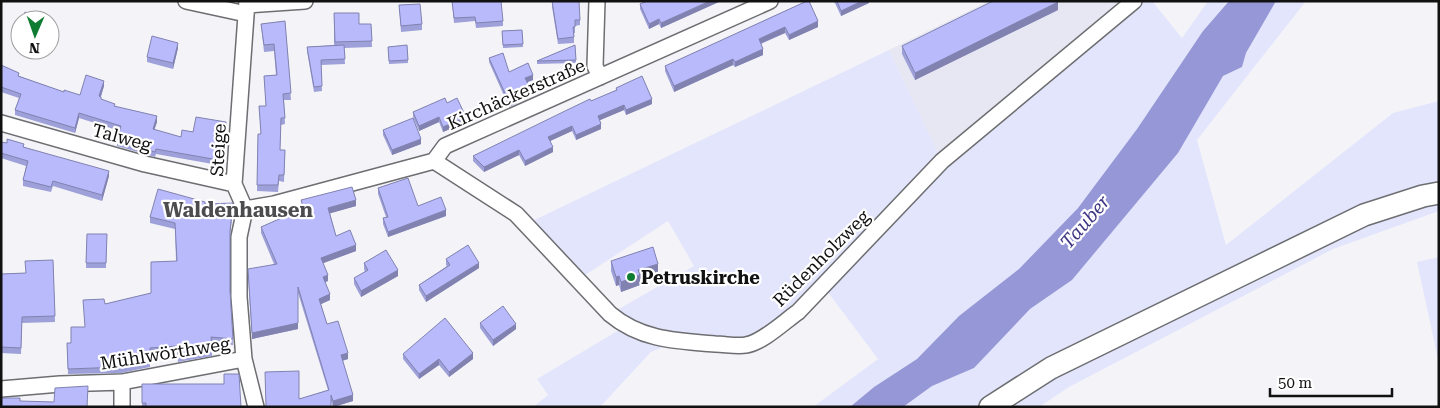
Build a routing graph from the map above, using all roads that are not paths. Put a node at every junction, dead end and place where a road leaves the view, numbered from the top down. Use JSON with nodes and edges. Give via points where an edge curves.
{"nodes":[{"id":1,"x":186,"y":1,"type":"edge"},
{"id":2,"x":305,"y":1,"type":"edge"},
{"id":3,"x":597,"y":1,"type":"edge"},
{"id":4,"x":770,"y":1,"type":"edge"},
{"id":5,"x":1134,"y":1,"type":"edge"},
{"id":6,"x":246,"y":7,"type":"edge"},
{"id":7,"x":600,"y":77,"type":"junction"},
{"id":8,"x":1,"y":123,"type":"edge"},
{"id":9,"x":434,"y":161,"type":"junction"},
{"id":10,"x":234,"y":184,"type":"junction"},
{"id":11,"x":1439,"y":193,"type":"edge"},
{"id":12,"x":245,"y":209,"type":"junction"},
{"id":13,"x":244,"y":359,"type":"junction"},
{"id":14,"x":122,"y":382,"type":"junction"},
{"id":15,"x":1,"y":389,"type":"edge"},
{"id":16,"x":122,"y":407,"type":"edge"},
{"id":17,"x":256,"y":407,"type":"edge"},
{"id":18,"x":990,"y":407,"type":"edge"}],
"edges":[{"from":1,"to":6,"type":"street"},
{"from":2,"to":6,"type":"street"},
{"from":3,"to":7,"type":"street","via":[[595,66]]},
{"from":4,"to":7,"type":"street","name":"Kirchäckerstraße"},
{"from":5,"to":9,"type":"street","name":"Rüdenholzweg","via":[[942,161],[798,312],[772,332],[747,345],[678,341],[645,335],[625,326],[516,214]]},
{"from":6,"to":10,"type":"street","name":"Steige"},
{"from":7,"to":9,"type":"street","name":"Kirchäckerstraße","via":[[445,146]]},
{"from":8,"to":10,"type":"street","name":"Talweg","via":[[145,164]]},
{"from":9,"to":12,"type":"street"},
{"from":10,"to":12,"type":"street","name":"Steige"},
{"from":11,"to":18,"type":"main road","via":[[1364,216],[1051,368]]},
{"from":12,"to":13,"type":"street","via":[[239,237]]},
{"from":13,"to":14,"type":"street","name":"Mühlwörthweg"},
{"from":13,"to":17,"type":"street"},
{"from":14,"to":15,"type":"street","name":"Mühlwörthweg"},
{"from":14,"to":16,"type":"street"}]}
